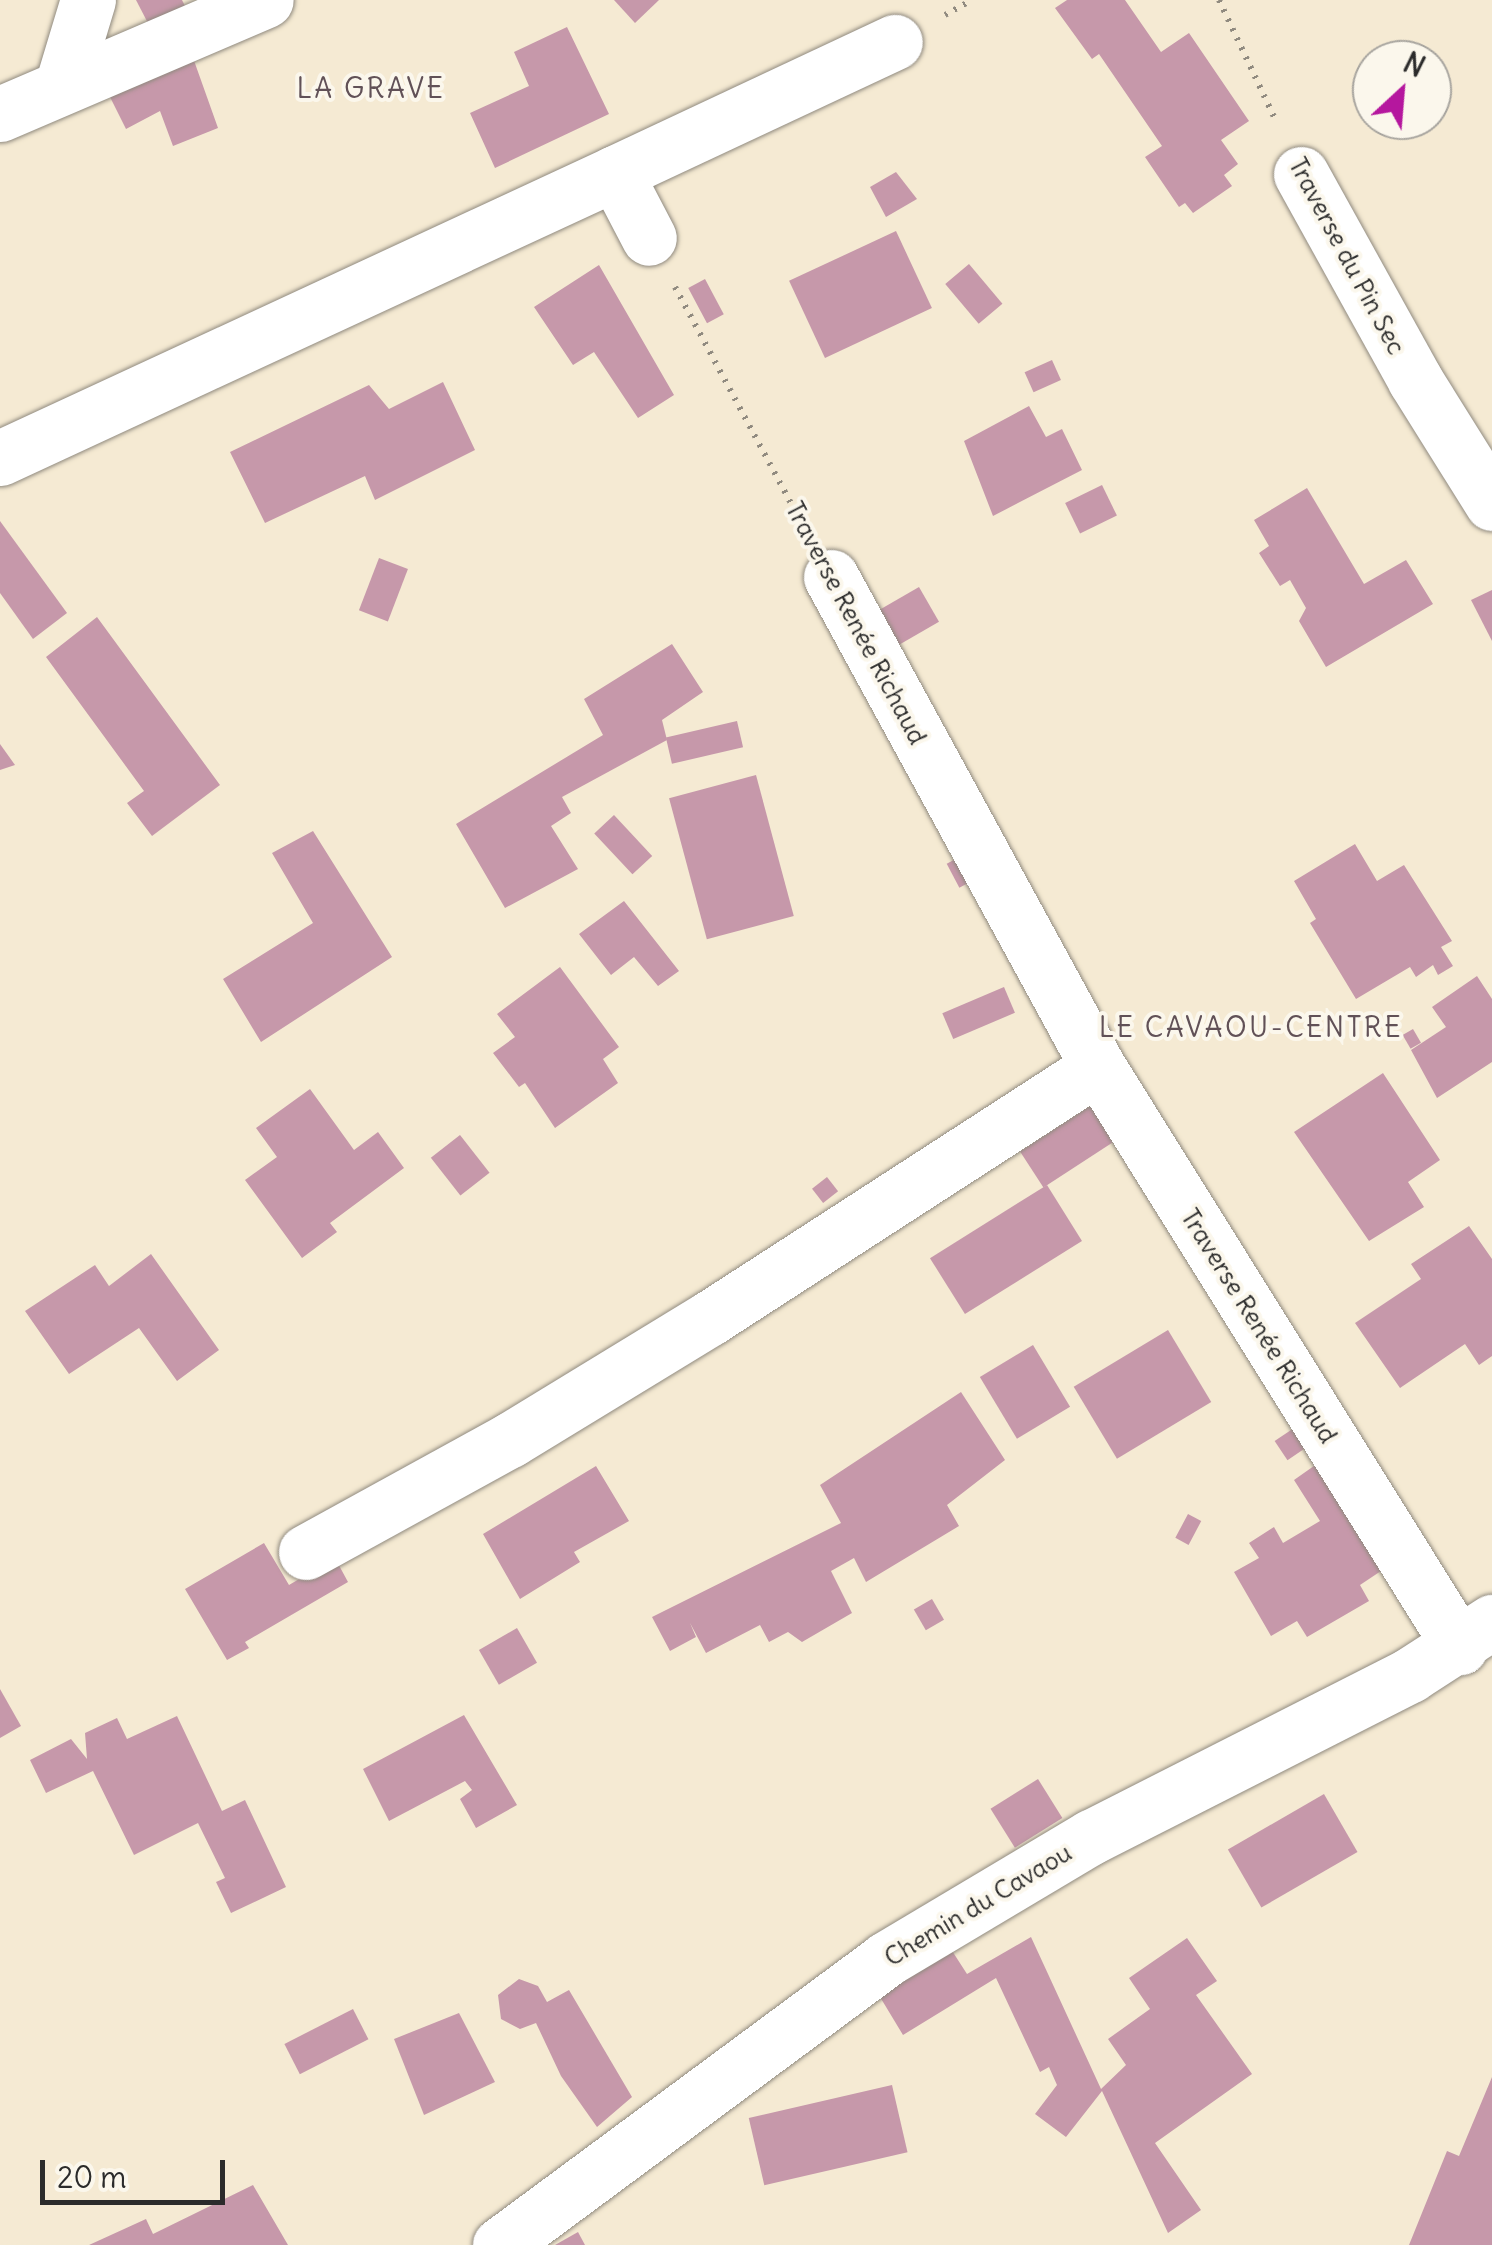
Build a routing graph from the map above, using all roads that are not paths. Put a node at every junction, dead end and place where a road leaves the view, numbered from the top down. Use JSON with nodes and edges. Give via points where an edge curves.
{"nodes":[{"id":1,"x":88,"y":0,"type":"edge"},
{"id":2,"x":266,"y":0,"type":"edge"},
{"id":3,"x":896,"y":42,"type":"dead end"},
{"id":4,"x":62,"y":86,"type":"junction"},
{"id":5,"x":0,"y":114,"type":"edge"},
{"id":6,"x":615,"y":173,"type":"junction"},
{"id":7,"x":1301,"y":174,"type":"road end"},
{"id":8,"x":649,"y":238,"type":"road end"},
{"id":9,"x":0,"y":458,"type":"edge"},
{"id":10,"x":1492,"y":502,"type":"edge"},
{"id":11,"x":831,"y":577,"type":"road end"},
{"id":12,"x":1098,"y":1067,"type":"junction"},
{"id":13,"x":306,"y":1552,"type":"dead end"},
{"id":14,"x":1476,"y":1634,"type":"edge"},
{"id":15,"x":500,"y":2245,"type":"edge"}],
"edges":[{"from":1,"to":4,"type":"street"},
{"from":2,"to":4,"type":"street"},
{"from":3,"to":6,"type":"street"},
{"from":4,"to":5,"type":"street"},
{"from":6,"to":8,"type":"street"},
{"from":6,"to":9,"type":"street"},
{"from":7,"to":10,"type":"street","name":"Traverse du Pin Sec","via":[[1415,380]]},
{"from":11,"to":12,"type":"street","name":"Traverse Renée Richaud"},
{"from":12,"to":13,"type":"street","via":[[710,1318],[510,1440]]},
{"from":12,"to":14,"type":"street","name":"Traverse Renée Richaud"},
{"from":14,"to":15,"type":"street","name":"Chemin du Cavaou","via":[[1091,1836],[886,1959]]}]}
